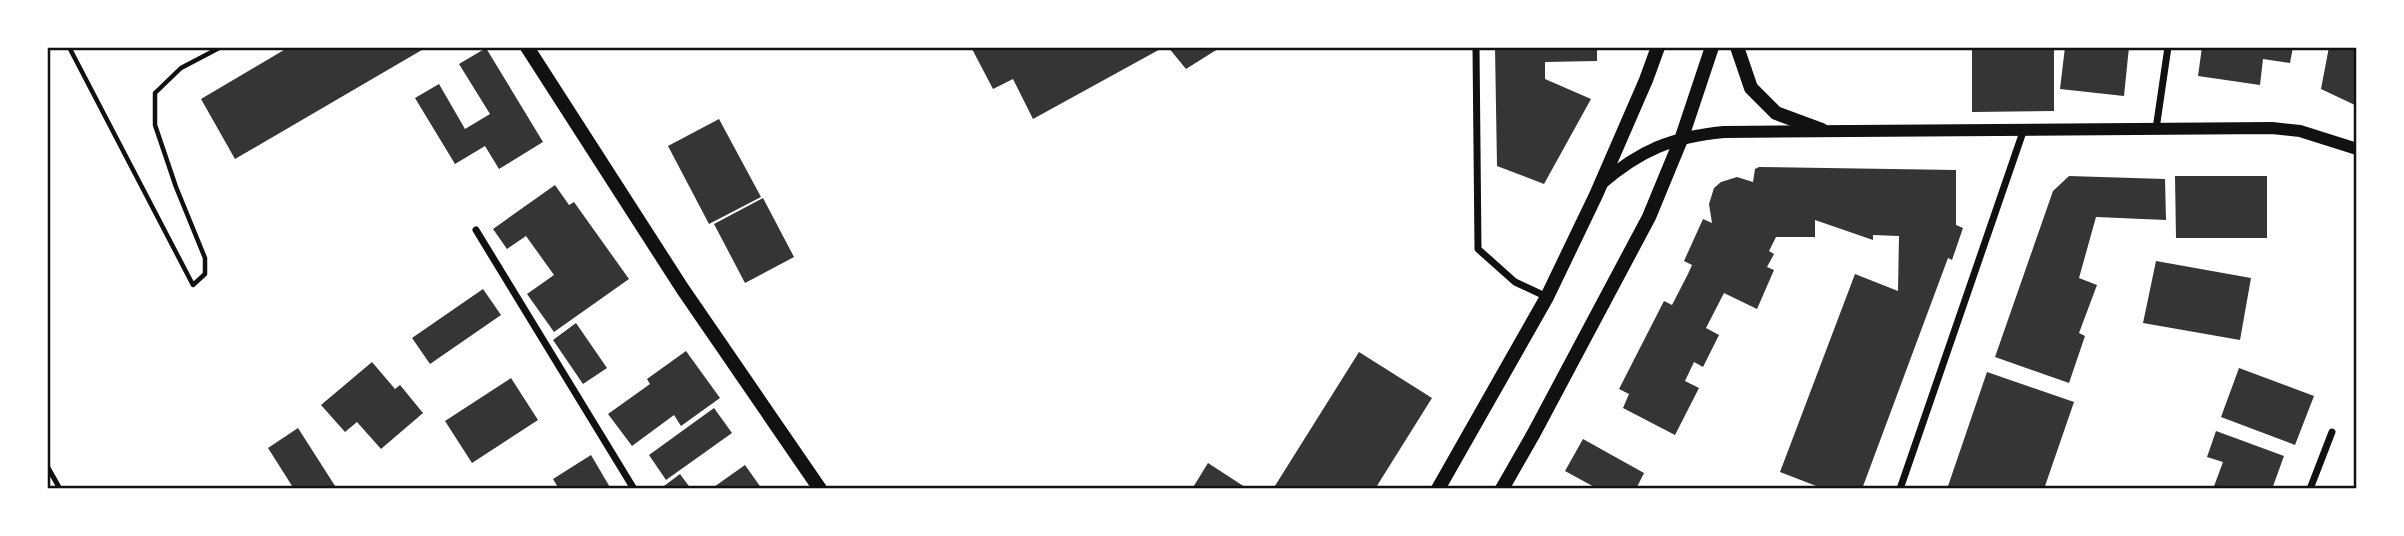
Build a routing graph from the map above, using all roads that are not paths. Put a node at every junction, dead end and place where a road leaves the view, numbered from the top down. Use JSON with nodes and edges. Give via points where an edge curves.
{"nodes":[{"id":1,"x":527,"y":47,"type":"edge"},
{"id":2,"x":1476,"y":47,"type":"edge"},
{"id":3,"x":1658,"y":47,"type":"edge"},
{"id":4,"x":1712,"y":47,"type":"edge"},
{"id":5,"x":1737,"y":47,"type":"edge"},
{"id":6,"x":2168,"y":47,"type":"edge"},
{"id":7,"x":2024,"y":129,"type":"junction"},
{"id":8,"x":2156,"y":129,"type":"junction"},
{"id":9,"x":1822,"y":130,"type":"junction"},
{"id":10,"x":1682,"y":137,"type":"junction"},
{"id":11,"x":2357,"y":149,"type":"edge"},
{"id":12,"x":1600,"y":185,"type":"junction"},
{"id":13,"x":476,"y":230,"type":"dead end"},
{"id":14,"x":1547,"y":298,"type":"junction"},
{"id":15,"x":2332,"y":432,"type":"dead end"},
{"id":16,"x":47,"y":466,"type":"edge"},
{"id":17,"x":60,"y":489,"type":"edge"},
{"id":18,"x":634,"y":489,"type":"edge"},
{"id":19,"x":820,"y":489,"type":"edge"},
{"id":20,"x":1438,"y":489,"type":"edge"},
{"id":21,"x":1502,"y":489,"type":"edge"},
{"id":22,"x":1900,"y":489,"type":"edge"},
{"id":23,"x":2310,"y":489,"type":"edge"}],
"edges":[{"from":1,"to":19,"type":"main road","via":[[682,288]]},
{"from":2,"to":14,"type":"street","via":[[1478,249],[1515,282]]},
{"from":3,"to":12,"type":"main road"},
{"from":4,"to":10,"type":"main road"},
{"from":5,"to":9,"type":"main road","via":[[1751,88],[1776,113]]},
{"from":6,"to":8,"type":"street"},
{"from":7,"to":8,"type":"street"},
{"from":7,"to":9,"type":"street"},
{"from":7,"to":22,"type":"street"},
{"from":8,"to":11,"type":"street","via":[[2285,128]]},
{"from":9,"to":10,"type":"street"},
{"from":10,"to":12,"type":"street","via":[[1623,165]]},
{"from":10,"to":21,"type":"main road","via":[[1649,217]]},
{"from":12,"to":14,"type":"main road"},
{"from":13,"to":18,"type":"street"},
{"from":14,"to":20,"type":"main road"},
{"from":15,"to":23,"type":"street"},
{"from":16,"to":17,"type":"lane"}]}
